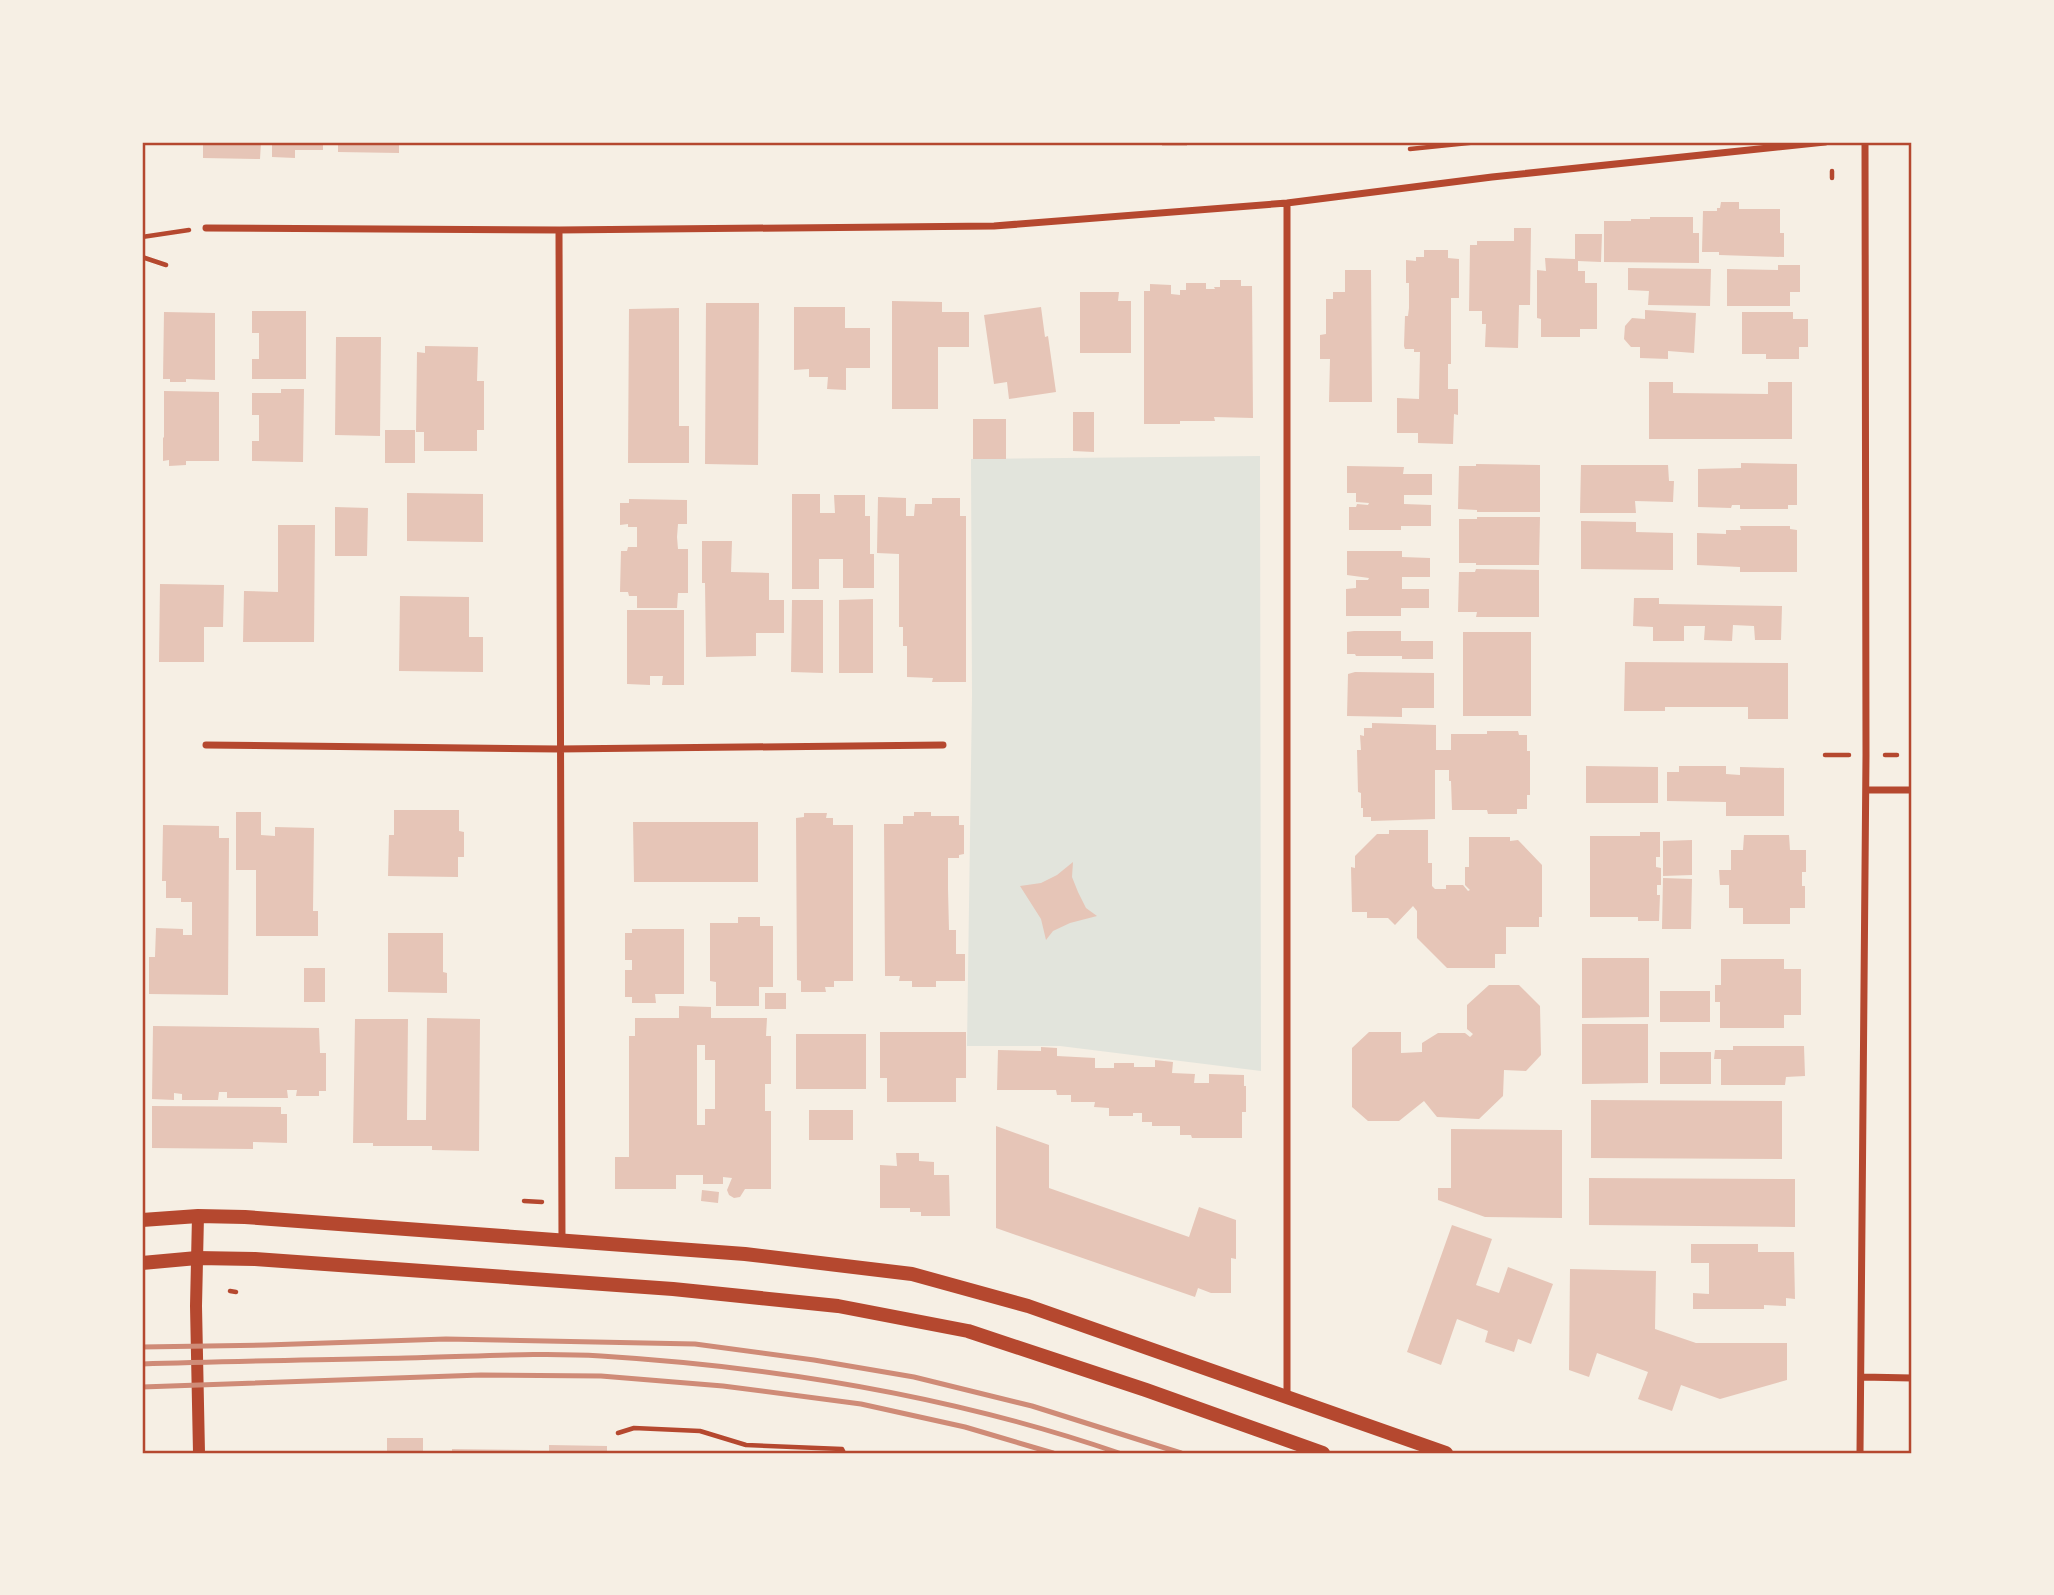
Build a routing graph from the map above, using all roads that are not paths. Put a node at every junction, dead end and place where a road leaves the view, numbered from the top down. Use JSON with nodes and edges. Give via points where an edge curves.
{"nodes":[{"id":1,"x":1825,"y":142,"type":"edge"},
{"id":2,"x":1865,"y":142,"type":"edge"},
{"id":3,"x":1287,"y":203,"type":"junction"},
{"id":4,"x":206,"y":228,"type":"dead end"},
{"id":5,"x":559,"y":230,"type":"junction"},
{"id":6,"x":206,"y":745,"type":"dead end"},
{"id":7,"x":943,"y":745,"type":"dead end"},
{"id":8,"x":559,"y":749,"type":"junction"},
{"id":9,"x":1866,"y":790,"type":"junction"},
{"id":10,"x":1912,"y":790,"type":"edge"},
{"id":11,"x":198,"y":1216,"type":"junction"},
{"id":12,"x":142,"y":1220,"type":"edge"},
{"id":13,"x":562,"y":1241,"type":"junction"},
{"id":14,"x":197,"y":1258,"type":"junction"},
{"id":15,"x":142,"y":1263,"type":"edge"},
{"id":16,"x":1862,"y":1377,"type":"junction"},
{"id":17,"x":1912,"y":1378,"type":"edge"},
{"id":18,"x":1287,"y":1399,"type":"junction"},
{"id":19,"x":199,"y":1453,"type":"edge"},
{"id":20,"x":1323,"y":1453,"type":"edge"},
{"id":21,"x":1446,"y":1453,"type":"edge"},
{"id":22,"x":1860,"y":1453,"type":"edge"}],
"edges":[{"from":1,"to":3,"type":"street"},
{"from":2,"to":9,"type":"street"},
{"from":3,"to":5,"type":"street","via":[[994,226]]},
{"from":3,"to":18,"type":"street"},
{"from":4,"to":5,"type":"street"},
{"from":5,"to":8,"type":"street"},
{"from":6,"to":8,"type":"street"},
{"from":7,"to":8,"type":"street"},
{"from":8,"to":13,"type":"street"},
{"from":9,"to":10,"type":"street"},
{"from":9,"to":16,"type":"street"},
{"from":11,"to":12,"type":"main road"},
{"from":11,"to":13,"type":"main road"},
{"from":11,"to":14,"type":"street"},
{"from":13,"to":18,"type":"main road","via":[[745,1254],[912,1274],[1028,1306]]},
{"from":14,"to":15,"type":"main road"},
{"from":14,"to":19,"type":"street"},
{"from":14,"to":20,"type":"main road","via":[[659,1288],[838,1306],[968,1331]]},
{"from":16,"to":17,"type":"street"},
{"from":16,"to":22,"type":"street"},
{"from":18,"to":21,"type":"main road"}]}
